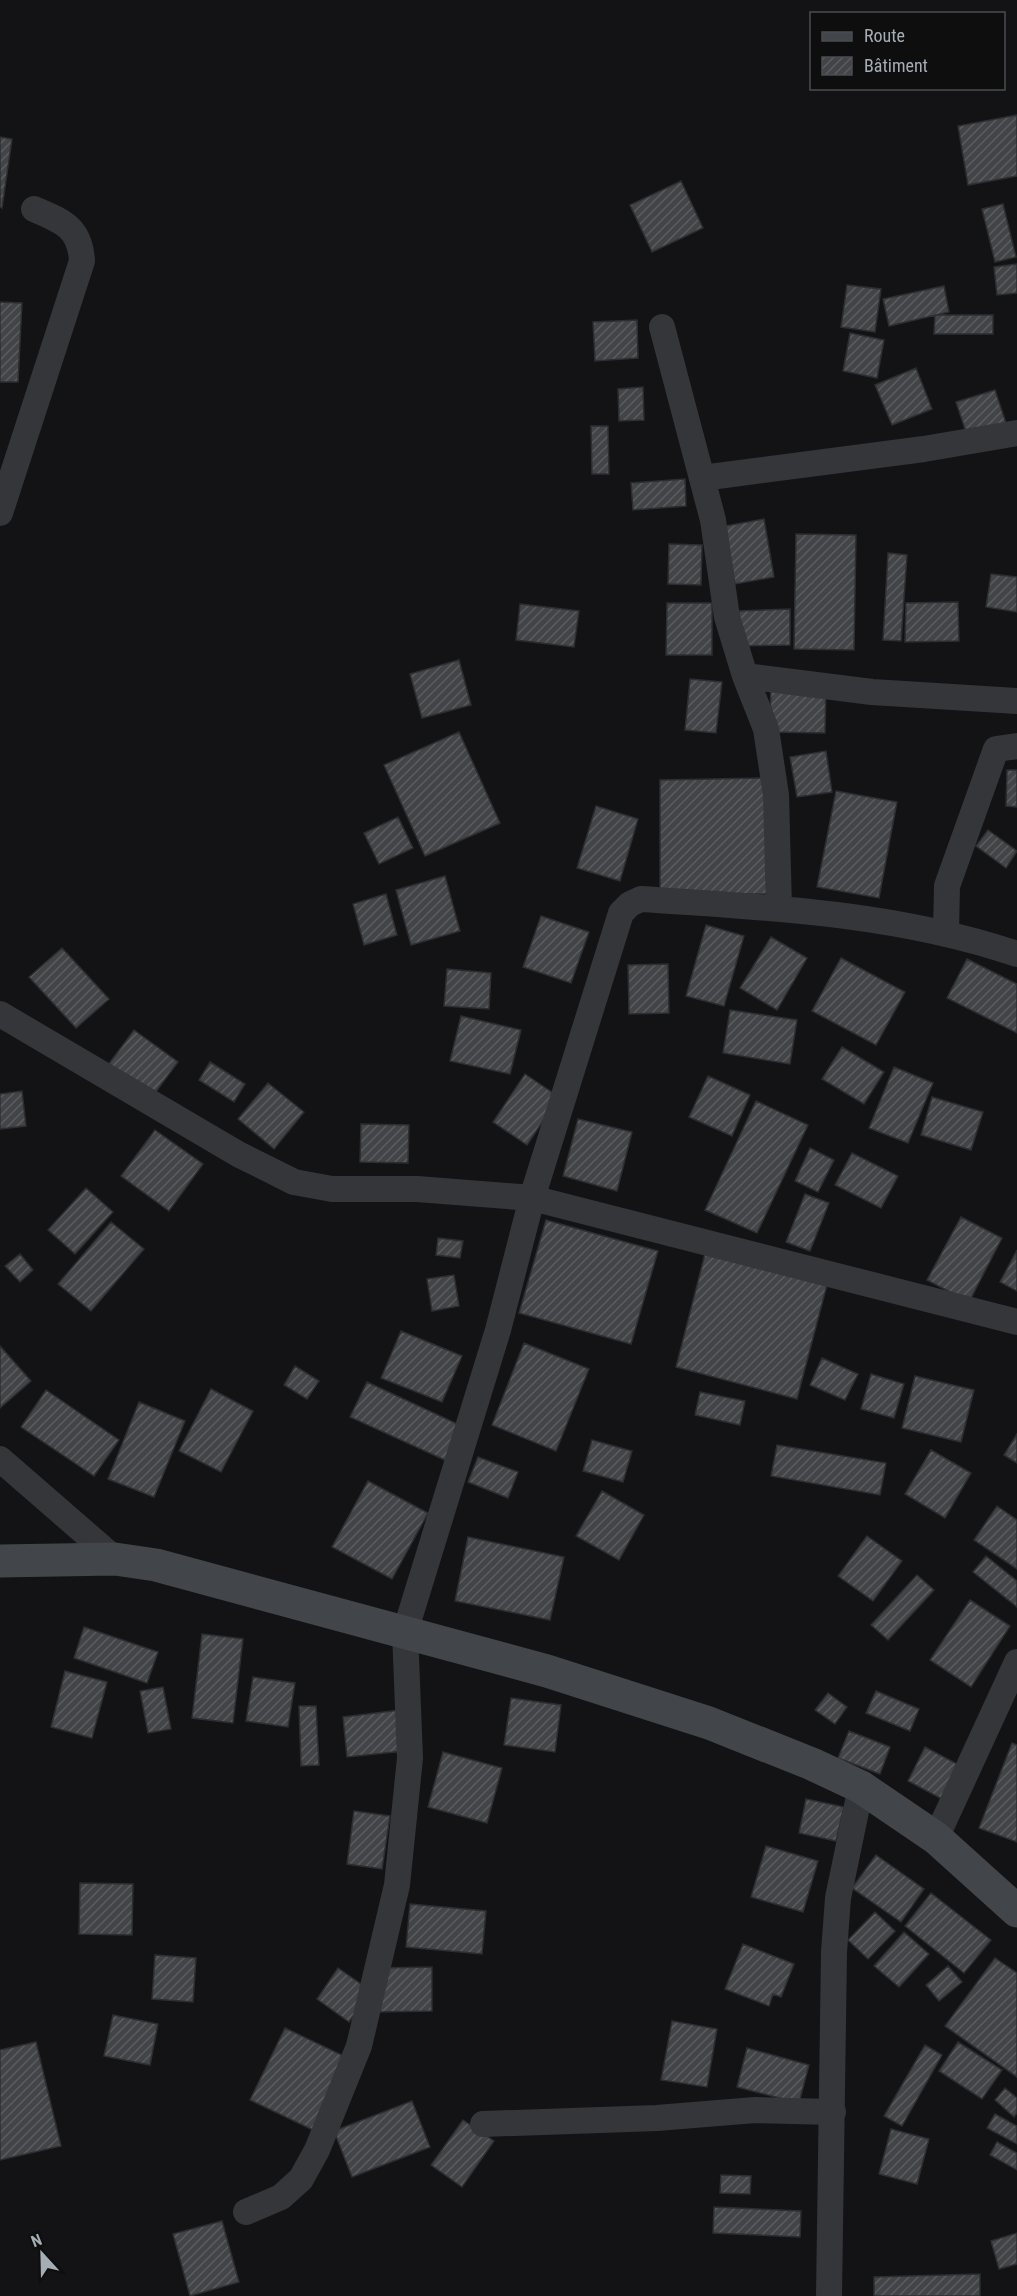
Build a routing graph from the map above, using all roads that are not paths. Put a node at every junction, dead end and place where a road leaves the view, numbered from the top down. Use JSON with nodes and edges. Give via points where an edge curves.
{"nodes":[{"id":1,"x":34,"y":209,"type":"dead end"},
{"id":2,"x":662,"y":327,"type":"dead end"},
{"id":3,"x":1017,"y":433,"type":"edge"},
{"id":4,"x":702,"y":478,"type":"junction"},
{"id":5,"x":0,"y":513,"type":"edge"},
{"id":6,"x":745,"y":676,"type":"junction"},
{"id":7,"x":1017,"y":701,"type":"edge"},
{"id":8,"x":1017,"y":746,"type":"edge"},
{"id":9,"x":779,"y":908,"type":"junction"},
{"id":10,"x":946,"y":932,"type":"junction"},
{"id":11,"x":1017,"y":954,"type":"edge"},
{"id":12,"x":0,"y":1014,"type":"edge"},
{"id":13,"x":532,"y":1198,"type":"junction"},
{"id":14,"x":1017,"y":1322,"type":"edge"},
{"id":15,"x":0,"y":1459,"type":"edge"},
{"id":16,"x":115,"y":1558,"type":"junction"},
{"id":17,"x":0,"y":1561,"type":"edge"},
{"id":18,"x":405,"y":1632,"type":"junction"},
{"id":19,"x":1017,"y":1662,"type":"edge"},
{"id":20,"x":861,"y":1787,"type":"junction"},
{"id":21,"x":936,"y":1838,"type":"junction"},
{"id":22,"x":1017,"y":1911,"type":"edge"},
{"id":23,"x":834,"y":2112,"type":"junction"},
{"id":24,"x":483,"y":2124,"type":"dead end"},
{"id":25,"x":246,"y":2212,"type":"dead end"},
{"id":26,"x":829,"y":2296,"type":"edge"}],
"edges":[{"from":1,"to":5,"type":"street","via":[[63,222],[81,246],[82,261]]},
{"from":2,"to":4,"type":"street"},
{"from":3,"to":4,"type":"street"},
{"from":4,"to":6,"type":"street","via":[[713,520],[727,617]]},
{"from":6,"to":7,"type":"street","via":[[872,692]]},
{"from":6,"to":9,"type":"street","via":[[766,729],[773,771]]},
{"from":8,"to":10,"type":"street","via":[[996,749],[946,886]]},
{"from":9,"to":10,"type":"street"},
{"from":9,"to":13,"type":"street","via":[[641,899],[621,914]]},
{"from":10,"to":11,"type":"street"},
{"from":12,"to":13,"type":"street","via":[[238,1154],[294,1182],[332,1190],[417,1189]]},
{"from":13,"to":14,"type":"street"},
{"from":13,"to":18,"type":"street","via":[[498,1330]]},
{"from":15,"to":16,"type":"street"},
{"from":16,"to":17,"type":"main road"},
{"from":16,"to":18,"type":"main road","via":[[156,1564]]},
{"from":18,"to":20,"type":"main road","via":[[547,1671],[709,1723]]},
{"from":18,"to":25,"type":"street","via":[[410,1758],[398,1885],[359,2046],[317,2150],[301,2179],[281,2197]]},
{"from":19,"to":21,"type":"street"},
{"from":20,"to":21,"type":"main road"},
{"from":20,"to":23,"type":"street","via":[[838,1898]]},
{"from":21,"to":22,"type":"main road"},
{"from":23,"to":24,"type":"street","via":[[755,2110]]},
{"from":23,"to":26,"type":"street"}]}
